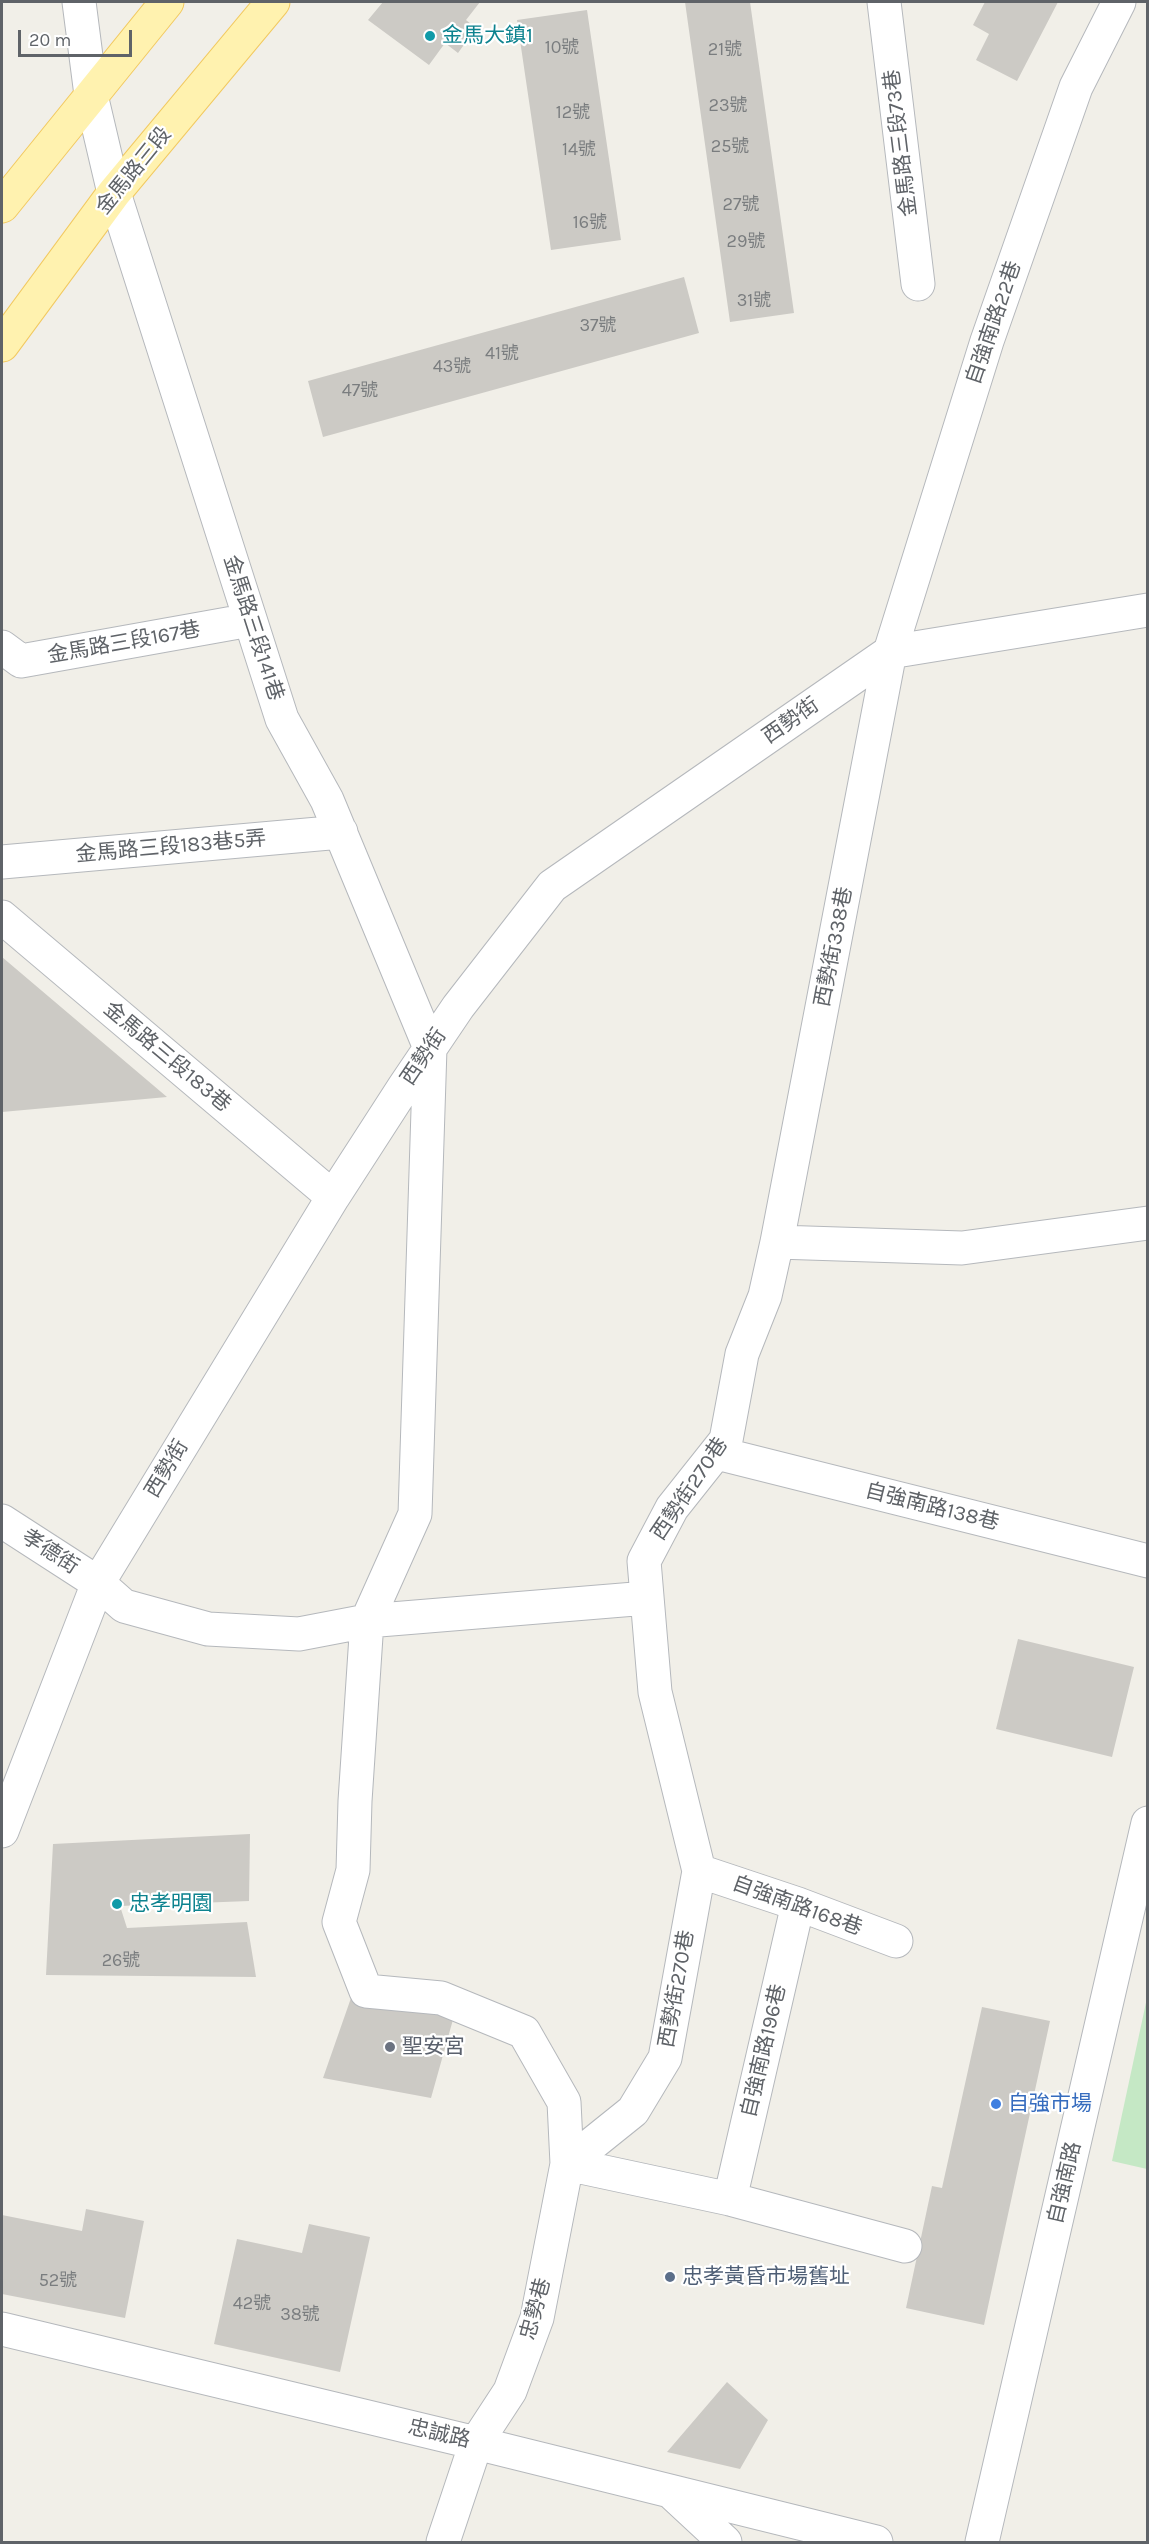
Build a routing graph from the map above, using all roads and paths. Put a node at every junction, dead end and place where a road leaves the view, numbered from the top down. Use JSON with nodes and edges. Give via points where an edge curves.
{"nodes":[{"id":1,"x":80,"y":2,"type":"edge"},
{"id":2,"x":167,"y":2,"type":"edge"},
{"id":3,"x":273,"y":2,"type":"edge"},
{"id":4,"x":884,"y":2,"type":"edge"},
{"id":5,"x":1119,"y":2,"type":"edge"},
{"id":6,"x":91,"y":95,"type":"junction"},
{"id":7,"x":114,"y":193,"type":"junction"},
{"id":8,"x":2,"y":206,"type":"edge"},
{"id":9,"x":918,"y":284,"type":"dead end"},
{"id":10,"x":2,"y":345,"type":"edge"},
{"id":11,"x":1148,"y":610,"type":"edge"},
{"id":12,"x":250,"y":620,"type":"junction"},
{"id":13,"x":2,"y":647,"type":"edge"},
{"id":14,"x":890,"y":652,"type":"junction"},
{"id":15,"x":341,"y":832,"type":"junction"},
{"id":16,"x":2,"y":862,"type":"edge"},
{"id":17,"x":2,"y":917,"type":"edge"},
{"id":18,"x":430,"y":1048,"type":"junction"},
{"id":19,"x":333,"y":1197,"type":"junction"},
{"id":20,"x":1148,"y":1223,"type":"edge"},
{"id":21,"x":777,"y":1242,"type":"junction"},
{"id":22,"x":717,"y":1453,"type":"junction"},
{"id":23,"x":2,"y":1521,"type":"edge"},
{"id":24,"x":1148,"y":1561,"type":"edge"},
{"id":25,"x":98,"y":1583,"type":"junction"},
{"id":26,"x":647,"y":1598,"type":"junction"},
{"id":27,"x":367,"y":1621,"type":"junction"},
{"id":28,"x":1148,"y":1823,"type":"edge"},
{"id":29,"x":2,"y":1831,"type":"edge"},
{"id":30,"x":699,"y":1871,"type":"junction"},
{"id":31,"x":798,"y":1904,"type":"junction"},
{"id":32,"x":896,"y":1941,"type":"dead end"},
{"id":33,"x":567,"y":2164,"type":"junction"},
{"id":34,"x":730,"y":2199,"type":"junction"},
{"id":35,"x":905,"y":2246,"type":"dead end"},
{"id":36,"x":2,"y":2330,"type":"edge"},
{"id":37,"x":476,"y":2443,"type":"junction"},
{"id":38,"x":670,"y":2491,"type":"junction"},
{"id":39,"x":443,"y":2542,"type":"edge"},
{"id":40,"x":725,"y":2542,"type":"edge"},
{"id":41,"x":876,"y":2542,"type":"edge"},
{"id":42,"x":982,"y":2542,"type":"edge"}],
"edges":[{"from":1,"to":6,"type":"street","name":"金馬路三段141巷"},
{"from":2,"to":6,"type":"main road"},
{"from":3,"to":7,"type":"main road","name":"金馬路三段"},
{"from":4,"to":9,"type":"street","name":"金馬路三段73巷"},
{"from":5,"to":14,"type":"street","name":"自強南路22巷","via":[[1076,87],[998,308]]},
{"from":6,"to":7,"type":"street","name":"金馬路三段141巷"},
{"from":6,"to":8,"type":"main road"},
{"from":7,"to":10,"type":"main road","name":"金馬路三段"},
{"from":7,"to":12,"type":"street","name":"金馬路三段141巷"},
{"from":11,"to":14,"type":"street","name":"西勢街"},
{"from":12,"to":13,"type":"street","name":"金馬路三段167巷","via":[[21,661]]},
{"from":12,"to":15,"type":"street","name":"金馬路三段141巷","via":[[282,719]]},
{"from":14,"to":18,"type":"street","name":"西勢街","via":[[552,886]]},
{"from":14,"to":21,"type":"street","name":"西勢街338巷"},
{"from":15,"to":16,"type":"street","name":"金馬路三段183巷5弄"},
{"from":15,"to":18,"type":"street","name":"金馬路三段141巷"},
{"from":17,"to":19,"type":"street","name":"金馬路三段183巷"},
{"from":18,"to":19,"type":"street","name":"西勢街"},
{"from":18,"to":27,"type":"street","via":[[415,1514]]},
{"from":19,"to":25,"type":"street","name":"西勢街"},
{"from":20,"to":21,"type":"street","via":[[962,1248]]},
{"from":21,"to":22,"type":"street","name":"西勢街270巷","via":[[765,1296],[742,1354],[726,1440]]},
{"from":22,"to":24,"type":"street","name":"自強南路138巷"},
{"from":22,"to":26,"type":"street","name":"西勢街270巷","via":[[672,1508],[644,1561]]},
{"from":23,"to":25,"type":"street","name":"孝德街"},
{"from":25,"to":27,"type":"street","via":[[124,1606],[208,1629],[299,1634]]},
{"from":25,"to":29,"type":"street","name":"西勢街"},
{"from":26,"to":27,"type":"street"},
{"from":26,"to":30,"type":"street","name":"西勢街270巷","via":[[655,1692]]},
{"from":27,"to":33,"type":"street","via":[[353,1870],[339,1922],[349,1951],[366,1991],[441,1998],[524,2032],[564,2102]]},
{"from":28,"to":42,"type":"street","name":"自強南路"},
{"from":30,"to":31,"type":"street","name":"自強南路168巷"},
{"from":30,"to":33,"type":"street","name":"西勢街270巷","via":[[665,2058],[633,2111]]},
{"from":31,"to":32,"type":"street","name":"自強南路168巷"},
{"from":31,"to":34,"type":"street","name":"自強南路196巷"},
{"from":33,"to":34,"type":"street"},
{"from":33,"to":37,"type":"street","name":"忠勢巷","via":[[537,2318],[510,2391]]},
{"from":34,"to":35,"type":"street"},
{"from":36,"to":37,"type":"street","name":"忠誠路"},
{"from":37,"to":38,"type":"street","name":"忠誠路"},
{"from":37,"to":39,"type":"street","name":"忠勢巷"},
{"from":38,"to":40,"type":"street"},
{"from":38,"to":41,"type":"street","name":"忠誠路"}]}
